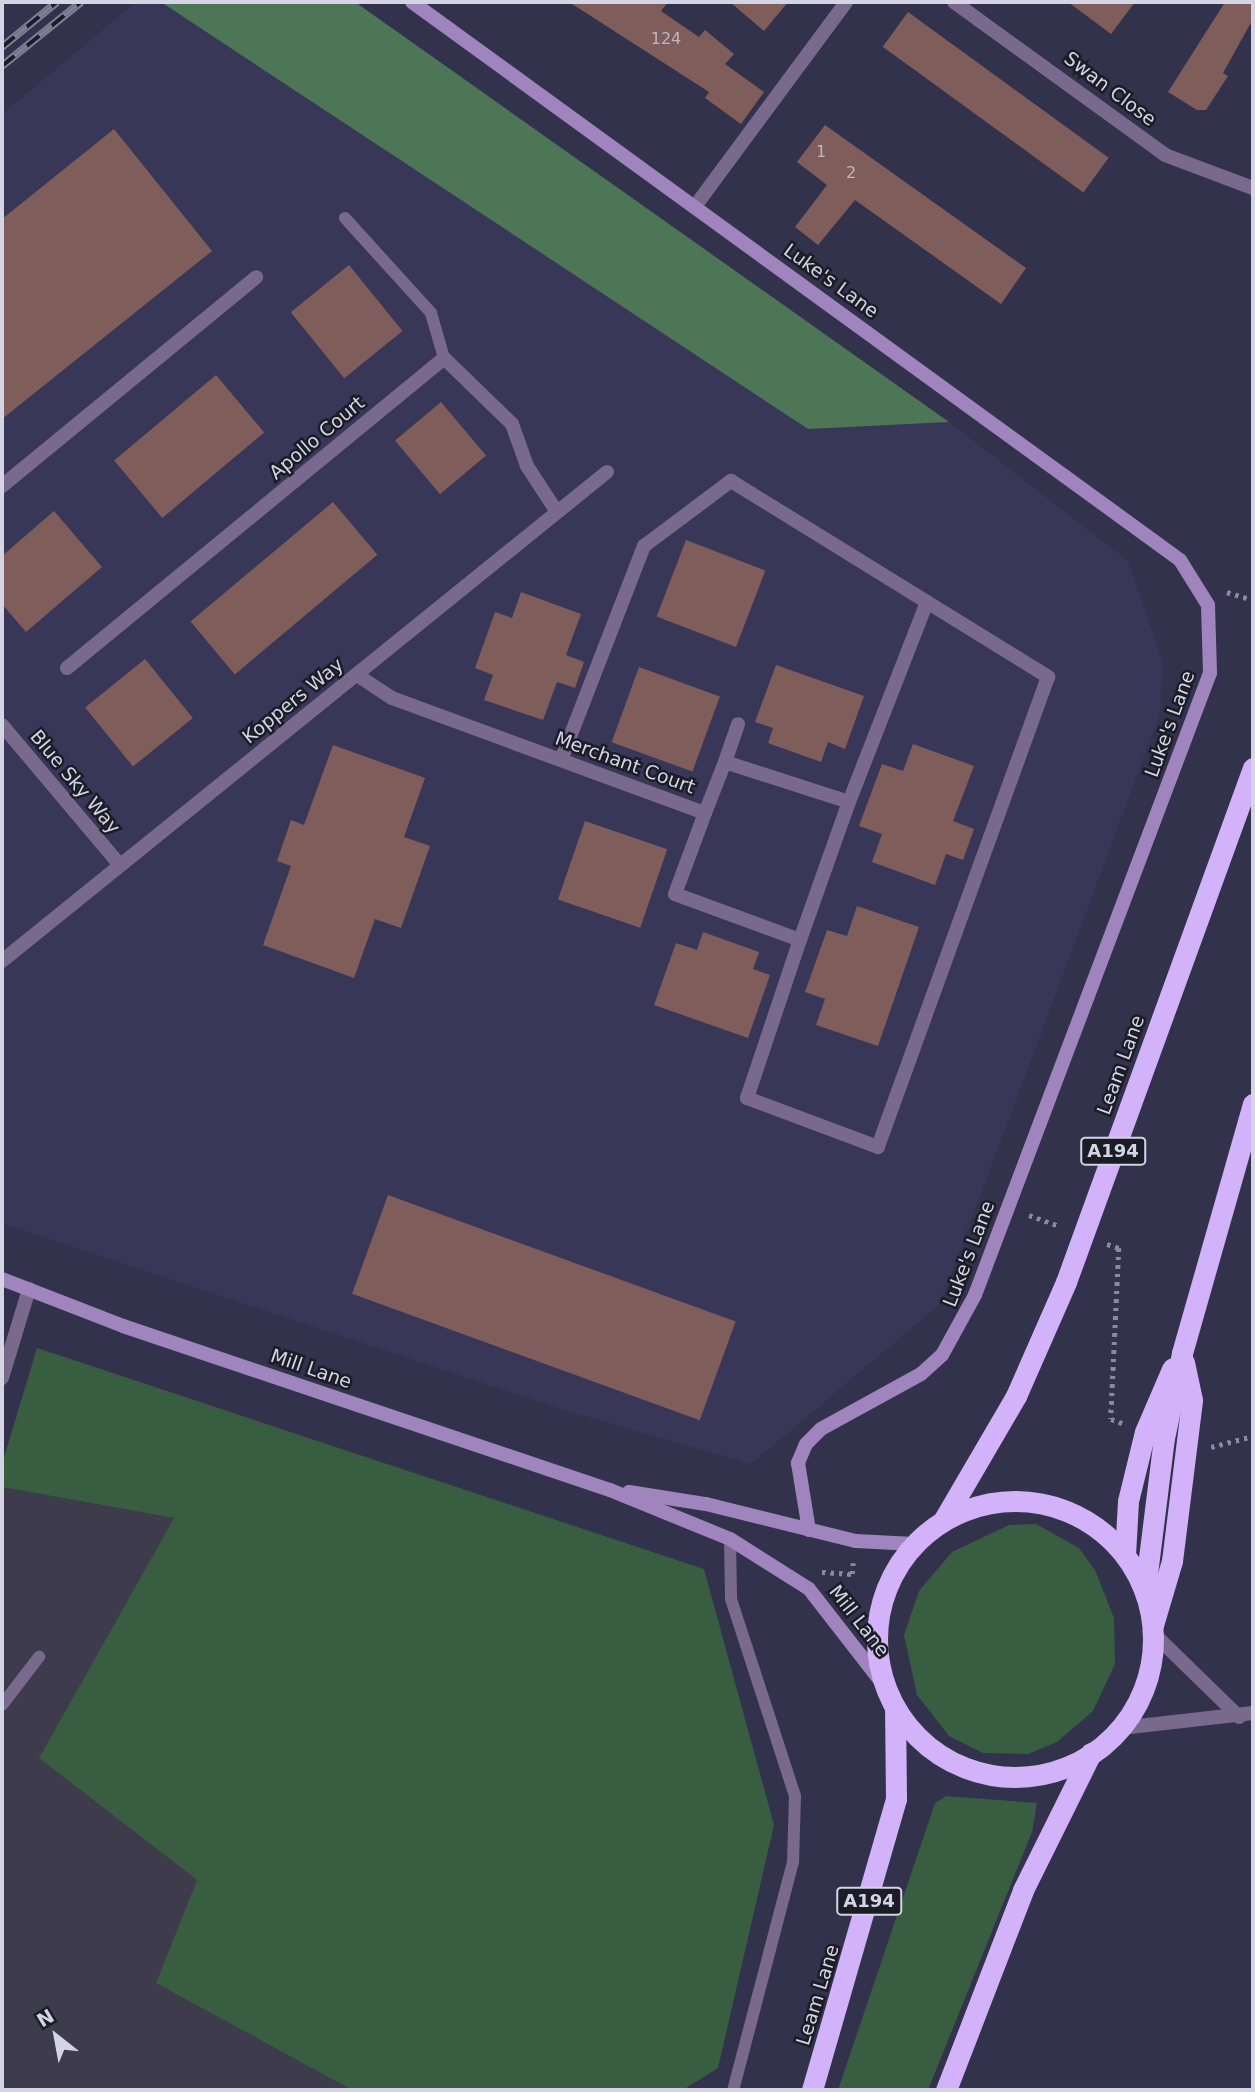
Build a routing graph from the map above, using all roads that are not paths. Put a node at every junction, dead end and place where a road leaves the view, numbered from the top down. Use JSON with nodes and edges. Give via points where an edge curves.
{"nodes":[{"id":1,"x":412,"y":2,"type":"edge"},
{"id":2,"x":846,"y":2,"type":"edge"},
{"id":3,"x":954,"y":2,"type":"edge"},
{"id":4,"x":1253,"y":188,"type":"edge"},
{"id":5,"x":696,"y":205,"type":"junction"},
{"id":6,"x":345,"y":218,"type":"dead end"},
{"id":7,"x":256,"y":277,"type":"dead end"},
{"id":8,"x":444,"y":358,"type":"junction"},
{"id":9,"x":607,"y":472,"type":"dead end"},
{"id":10,"x":2,"y":486,"type":"edge"},
{"id":11,"x":555,"y":509,"type":"junction"},
{"id":12,"x":927,"y":602,"type":"junction"},
{"id":13,"x":67,"y":668,"type":"dead end"},
{"id":14,"x":357,"y":675,"type":"junction"},
{"id":15,"x":2,"y":724,"type":"edge"},
{"id":16,"x":738,"y":724,"type":"dead end"},
{"id":17,"x":561,"y":760,"type":"junction"},
{"id":18,"x":725,"y":762,"type":"junction"},
{"id":19,"x":1253,"y":768,"type":"edge"},
{"id":20,"x":849,"y":802,"type":"junction"},
{"id":21,"x":705,"y":813,"type":"junction"},
{"id":22,"x":119,"y":864,"type":"junction"},
{"id":23,"x":800,"y":940,"type":"junction"},
{"id":24,"x":2,"y":961,"type":"edge"},
{"id":25,"x":1253,"y":1104,"type":"edge"},
{"id":26,"x":2,"y":1279,"type":"edge"},
{"id":27,"x":29,"y":1289,"type":"junction"},
{"id":28,"x":1182,"y":1353,"type":"junction"},
{"id":29,"x":2,"y":1378,"type":"edge"},
{"id":30,"x":610,"y":1490,"type":"junction"},
{"id":31,"x":943,"y":1521,"type":"junction"},
{"id":32,"x":809,"y":1530,"type":"junction"},
{"id":33,"x":730,"y":1539,"type":"junction"},
{"id":34,"x":914,"y":1544,"type":"junction"},
{"id":35,"x":1125,"y":1555,"type":"junction"},
{"id":36,"x":1145,"y":1590,"type":"junction"},
{"id":37,"x":1154,"y":1629,"type":"junction"},
{"id":38,"x":39,"y":1657,"type":"dead end"},
{"id":39,"x":891,"y":1698,"type":"junction"},
{"id":40,"x":2,"y":1705,"type":"edge"},
{"id":41,"x":1246,"y":1715,"type":"edge"},
{"id":42,"x":1121,"y":1728,"type":"junction"},
{"id":43,"x":1091,"y":1753,"type":"junction"},
{"id":44,"x":733,"y":2090,"type":"edge"},
{"id":45,"x":812,"y":2090,"type":"edge"},
{"id":46,"x":946,"y":2090,"type":"edge"}],
"edges":[{"from":1,"to":5,"type":"street","name":"Luke's Lane"},
{"from":2,"to":5,"type":"street"},
{"from":3,"to":4,"type":"street","name":"Swan Close","via":[[1166,155]]},
{"from":5,"to":32,"type":"street","name":"Luke's Lane","via":[[1180,560],[1208,606],[1210,673],[966,1315],[942,1354],[806,1444],[798,1463]]},
{"from":6,"to":8,"type":"lane","via":[[431,313]]},
{"from":7,"to":10,"type":"street"},
{"from":8,"to":11,"type":"street","via":[[512,424],[527,466]]},
{"from":8,"to":13,"type":"street","name":"Apollo Court"},
{"from":9,"to":11,"type":"street","name":"Koppers Way"},
{"from":11,"to":14,"type":"street","name":"Koppers Way"},
{"from":12,"to":17,"type":"street","via":[[731,481],[644,546]]},
{"from":12,"to":20,"type":"street"},
{"from":12,"to":23,"type":"street","via":[[1048,677],[878,1147],[747,1098]]},
{"from":14,"to":17,"type":"street","name":"Merchant Court","via":[[392,698]]},
{"from":14,"to":22,"type":"street","name":"Koppers Way"},
{"from":15,"to":22,"type":"street","name":"Blue Sky Way"},
{"from":16,"to":18,"type":"street","name":"Merchant Court"},
{"from":17,"to":21,"type":"street","name":"Merchant Court"},
{"from":18,"to":20,"type":"street"},
{"from":18,"to":21,"type":"street","name":"Merchant Court"},
{"from":19,"to":31,"type":"highway","name":"Leam Lane","number":"A194","via":[[1083,1235],[1016,1396]]},
{"from":20,"to":23,"type":"street"},
{"from":21,"to":23,"type":"street","via":[[675,894]]},
{"from":22,"to":24,"type":"street","name":"Koppers Way"},
{"from":25,"to":28,"type":"highway","name":"Leam Lane"},
{"from":26,"to":27,"type":"street","name":"Mill Lane"},
{"from":27,"to":29,"type":"street"},
{"from":27,"to":30,"type":"street","name":"Mill Lane"},
{"from":28,"to":35,"type":"highway","name":"Leam Lane","via":[[1154,1400],[1144,1432],[1128,1501]]},
{"from":28,"to":36,"type":"highway","name":"Leam Lane","via":[[1164,1438]]},
{"from":28,"to":37,"type":"highway","name":"Leam Lane","via":[[1192,1400],[1172,1561]]},
{"from":30,"to":32,"type":"street","name":"Mill Lane","via":[[706,1504]]},
{"from":30,"to":33,"type":"street","name":"Mill Lane"},
{"from":31,"to":34,"type":"highway","name":"Leam Lane"},
{"from":31,"to":35,"type":"highway","name":"Leam Lane","via":[[973,1507],[1040,1503],[1082,1519]]},
{"from":32,"to":34,"type":"street","name":"Mill Lane","via":[[856,1541]]},
{"from":33,"to":39,"type":"street","name":"Mill Lane","via":[[809,1589]]},
{"from":33,"to":44,"type":"lane","via":[[731,1599],[795,1796],[793,1862]]},
{"from":34,"to":39,"type":"highway","name":"Leam Lane","via":[[896,1569],[877,1628]]},
{"from":35,"to":36,"type":"highway","name":"Leam Lane"},
{"from":36,"to":37,"type":"highway","name":"Leam Lane"},
{"from":37,"to":41,"type":"street"},
{"from":37,"to":42,"type":"highway","name":"Leam Lane","via":[[1146,1684]]},
{"from":38,"to":40,"type":"lane"},
{"from":39,"to":43,"type":"highway","name":"Leam Lane","via":[[925,1745],[987,1776],[1041,1776]]},
{"from":39,"to":45,"type":"highway","name":"Leam Lane","number":"A194","via":[[896,1800]]},
{"from":41,"to":42,"type":"street"},
{"from":42,"to":43,"type":"highway","name":"Leam Lane"},
{"from":43,"to":46,"type":"highway","name":"Leam Lane","via":[[1023,1890]]}]}
